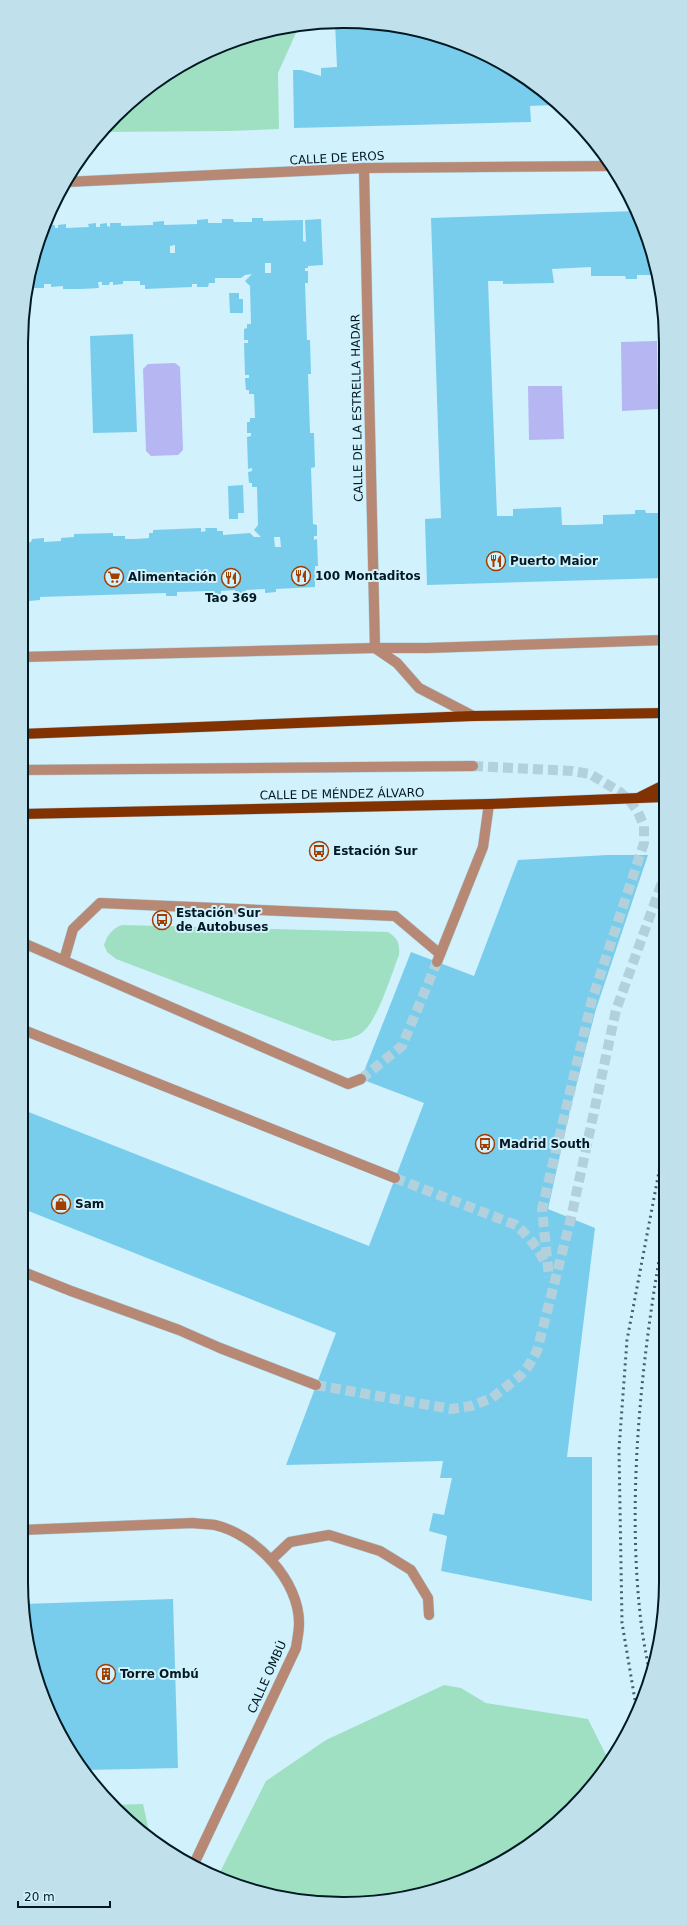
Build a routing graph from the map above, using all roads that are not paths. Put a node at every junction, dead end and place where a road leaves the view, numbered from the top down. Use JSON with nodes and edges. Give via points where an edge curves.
{"nodes":[{"id":1,"x":605,"y":166,"type":"edge"},
{"id":2,"x":364,"y":168,"type":"junction"},
{"id":3,"x":73,"y":182,"type":"edge"},
{"id":4,"x":659,"y":640,"type":"edge"},
{"id":5,"x":375,"y":648,"type":"junction"},
{"id":6,"x":28,"y":657,"type":"edge"},
{"id":7,"x":659,"y":713,"type":"edge"},
{"id":8,"x":473,"y":716,"type":"junction"},
{"id":9,"x":28,"y":734,"type":"edge"},
{"id":10,"x":473,"y":766,"type":"tunnel mouth"},
{"id":11,"x":28,"y":770,"type":"edge"},
{"id":12,"x":659,"y":788,"type":"edge"},
{"id":13,"x":640,"y":797,"type":"junction"},
{"id":14,"x":659,"y":797,"type":"edge"},
{"id":15,"x":489,"y":804,"type":"junction"},
{"id":16,"x":28,"y":814,"type":"edge"},
{"id":17,"x":28,"y":945,"type":"edge"},
{"id":18,"x":64,"y":960,"type":"junction"},
{"id":19,"x":28,"y":1031,"type":"edge"},
{"id":20,"x":362,"y":1079,"type":"tunnel mouth"},
{"id":21,"x":395,"y":1178,"type":"tunnel mouth"},
{"id":22,"x":28,"y":1274,"type":"edge"},
{"id":23,"x":316,"y":1386,"type":"tunnel mouth"},
{"id":24,"x":28,"y":1530,"type":"edge"},
{"id":25,"x":271,"y":1560,"type":"junction"},
{"id":26,"x":429,"y":1615,"type":"dead end"},
{"id":27,"x":196,"y":1860,"type":"edge"}],
"edges":[{"from":1,"to":2,"type":"street","name":"CALLE DE EROS"},
{"from":2,"to":3,"type":"street","name":"CALLE DE EROS"},
{"from":2,"to":5,"type":"street","name":"CALLE DE LA ESTRELLA HADAR"},
{"from":4,"to":5,"type":"street"},
{"from":5,"to":6,"type":"street"},
{"from":5,"to":8,"type":"street","via":[[397,663],[420,688]]},
{"from":7,"to":8,"type":"main road"},
{"from":8,"to":9,"type":"main road"},
{"from":10,"to":11,"type":"street"},
{"from":12,"to":13,"type":"main road"},
{"from":13,"to":14,"type":"main road","name":"CALLE DE MÉNDEZ ÁLVARO"},
{"from":13,"to":15,"type":"main road","name":"CALLE DE MÉNDEZ ÁLVARO"},
{"from":15,"to":16,"type":"main road","name":"CALLE DE MÉNDEZ ÁLVARO"},
{"from":15,"to":18,"type":"street","via":[[483,847],[438,958],[395,916],[100,903],[74,929]]},
{"from":17,"to":18,"type":"street"},
{"from":18,"to":20,"type":"street","via":[[348,1084]]},
{"from":19,"to":21,"type":"street"},
{"from":22,"to":23,"type":"street","via":[[179,1330]]},
{"from":24,"to":25,"type":"street","name":"CALLE OMBÚ","via":[[193,1523],[215,1525],[254,1544]]},
{"from":25,"to":26,"type":"street","via":[[290,1542],[329,1535],[380,1551],[411,1570],[428,1598]]},
{"from":25,"to":27,"type":"street","name":"CALLE OMBÚ","via":[[289,1585],[295,1600],[300,1622],[296,1648]]}]}
